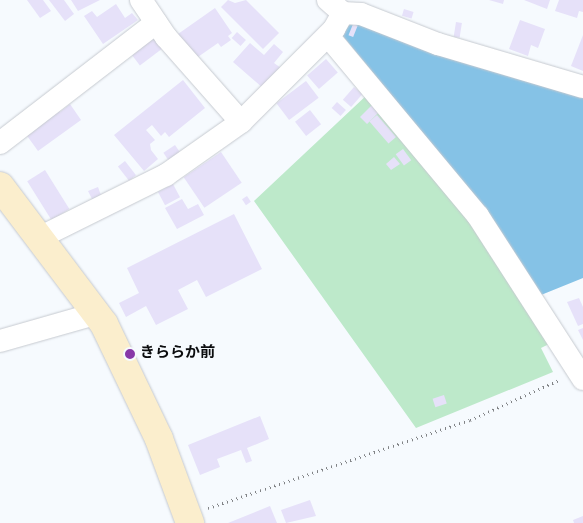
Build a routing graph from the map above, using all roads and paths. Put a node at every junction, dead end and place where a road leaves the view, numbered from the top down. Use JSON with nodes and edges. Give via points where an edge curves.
{"nodes":[{"id":1,"x":141,"y":0,"type":"edge"},
{"id":2,"x":336,"y":7,"type":"edge"},
{"id":3,"x":156,"y":22,"type":"junction"},
{"id":4,"x":328,"y":36,"type":"junction"},
{"id":5,"x":583,"y":87,"type":"edge"},
{"id":6,"x":241,"y":122,"type":"junction"},
{"id":7,"x":0,"y":143,"type":"edge"},
{"id":8,"x":0,"y":186,"type":"edge"},
{"id":9,"x":39,"y":238,"type":"junction"},
{"id":10,"x":95,"y":314,"type":"junction"},
{"id":11,"x":0,"y":341,"type":"edge"},
{"id":12,"x":582,"y":377,"type":"edge"},
{"id":13,"x":189,"y":519,"type":"edge"}],
"edges":[{"from":1,"to":3,"type":"street"},
{"from":2,"to":4,"type":"street"},
{"from":2,"to":5,"type":"street","via":[[438,44]]},
{"from":3,"to":6,"type":"street"},
{"from":3,"to":7,"type":"street"},
{"from":4,"to":6,"type":"street"},
{"from":4,"to":12,"type":"street","via":[[478,216]]},
{"from":6,"to":9,"type":"street","via":[[166,175]]},
{"from":8,"to":9,"type":"street"},
{"from":9,"to":10,"type":"street"},
{"from":10,"to":11,"type":"street"},
{"from":10,"to":13,"type":"street","via":[[104,324],[159,438]]},
{"from":12,"to":13,"type":"path"}]}
